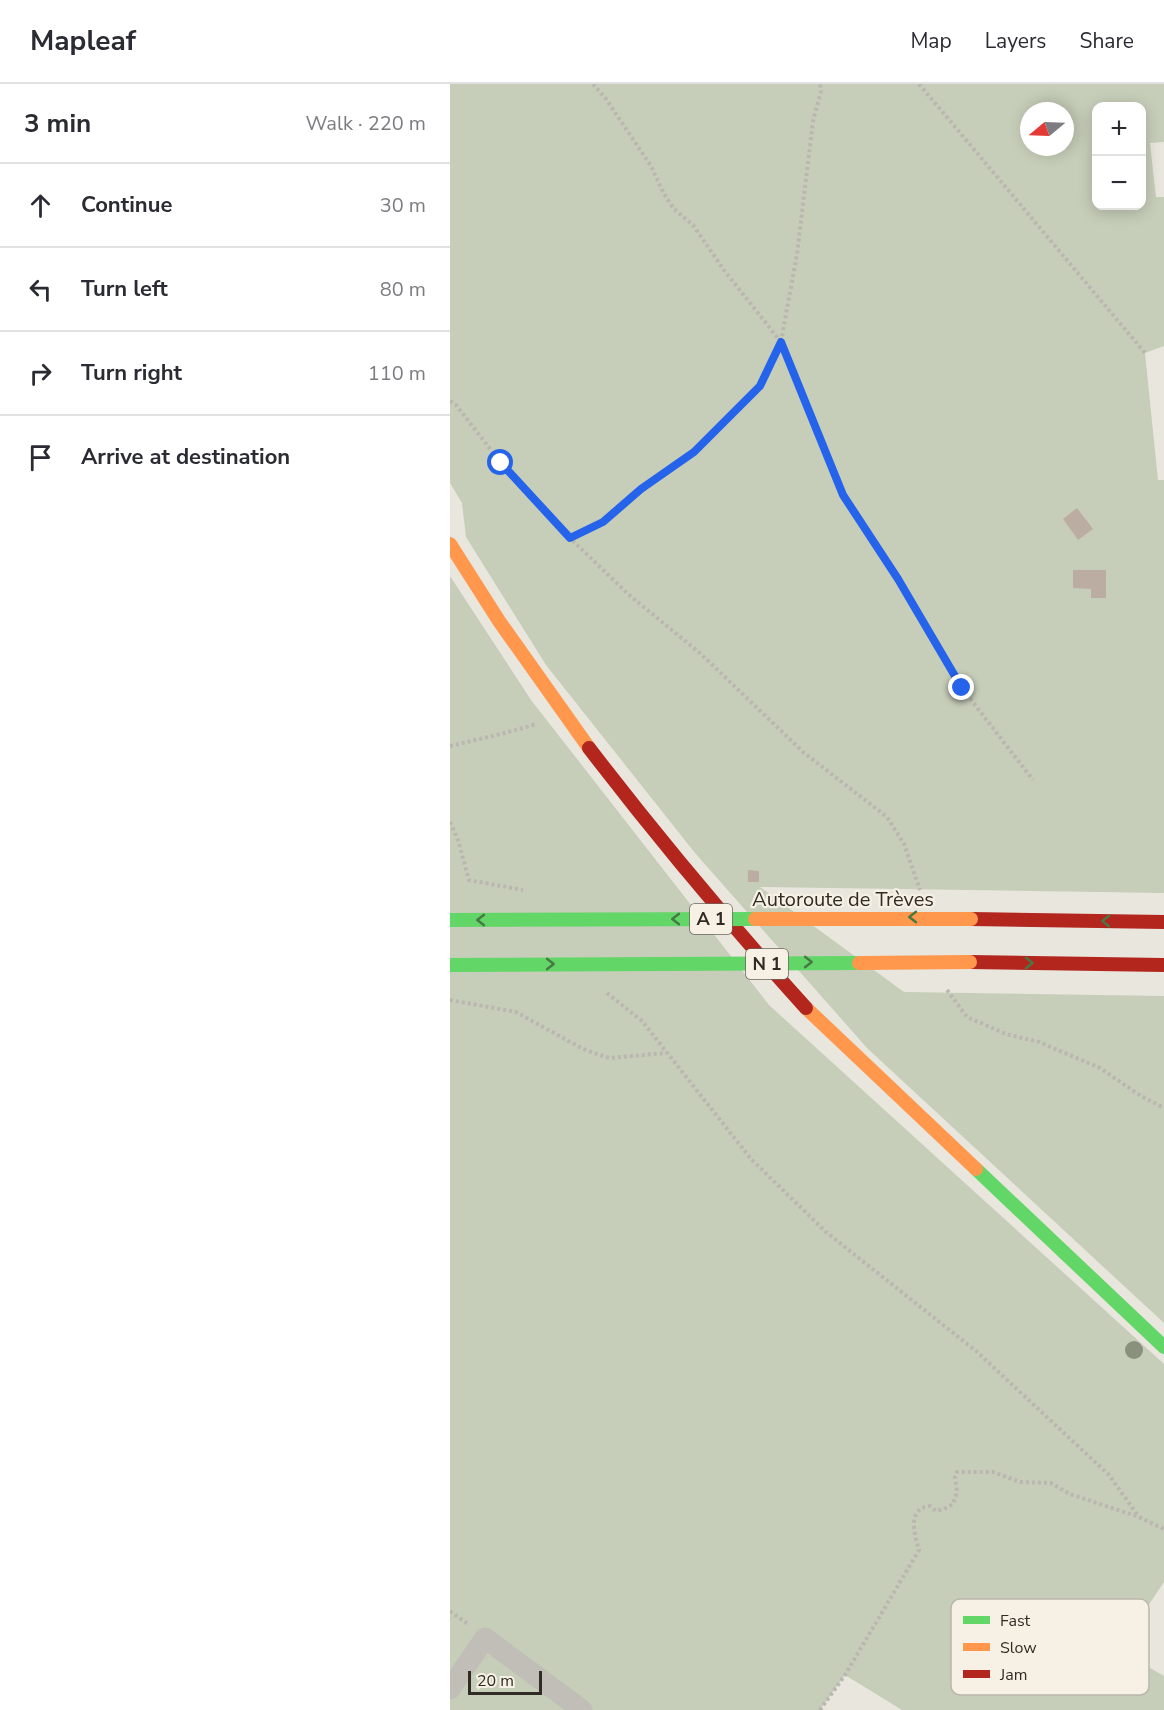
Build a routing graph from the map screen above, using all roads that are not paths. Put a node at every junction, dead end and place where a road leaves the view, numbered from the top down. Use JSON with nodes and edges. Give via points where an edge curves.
{"nodes":[{"id":1,"x":450,"y":544,"type":"edge"},
{"id":2,"x":450,"y":920,"type":"edge"},
{"id":3,"x":1164,"y":922,"type":"edge"},
{"id":4,"x":450,"y":965,"type":"edge"},
{"id":5,"x":1164,"y":965,"type":"edge"},
{"id":6,"x":1164,"y":1347,"type":"edge"},
{"id":7,"x":450,"y":1689,"type":"edge"},
{"id":8,"x":582,"y":1710,"type":"edge"}],
"edges":[{"from":1,"to":6,"type":"main road","number":"N 1","via":[[565,716],[654,833],[737,931],[809,1011]]},
{"from":3,"to":2,"type":"main road","name":"Autoroute de Trèves","number":"A 1","one_way":true,"bridge":true},
{"from":4,"to":5,"type":"main road","number":"A 1","one_way":true,"bridge":true},
{"from":7,"to":8,"type":"street","via":[[485,1638]]}]}
